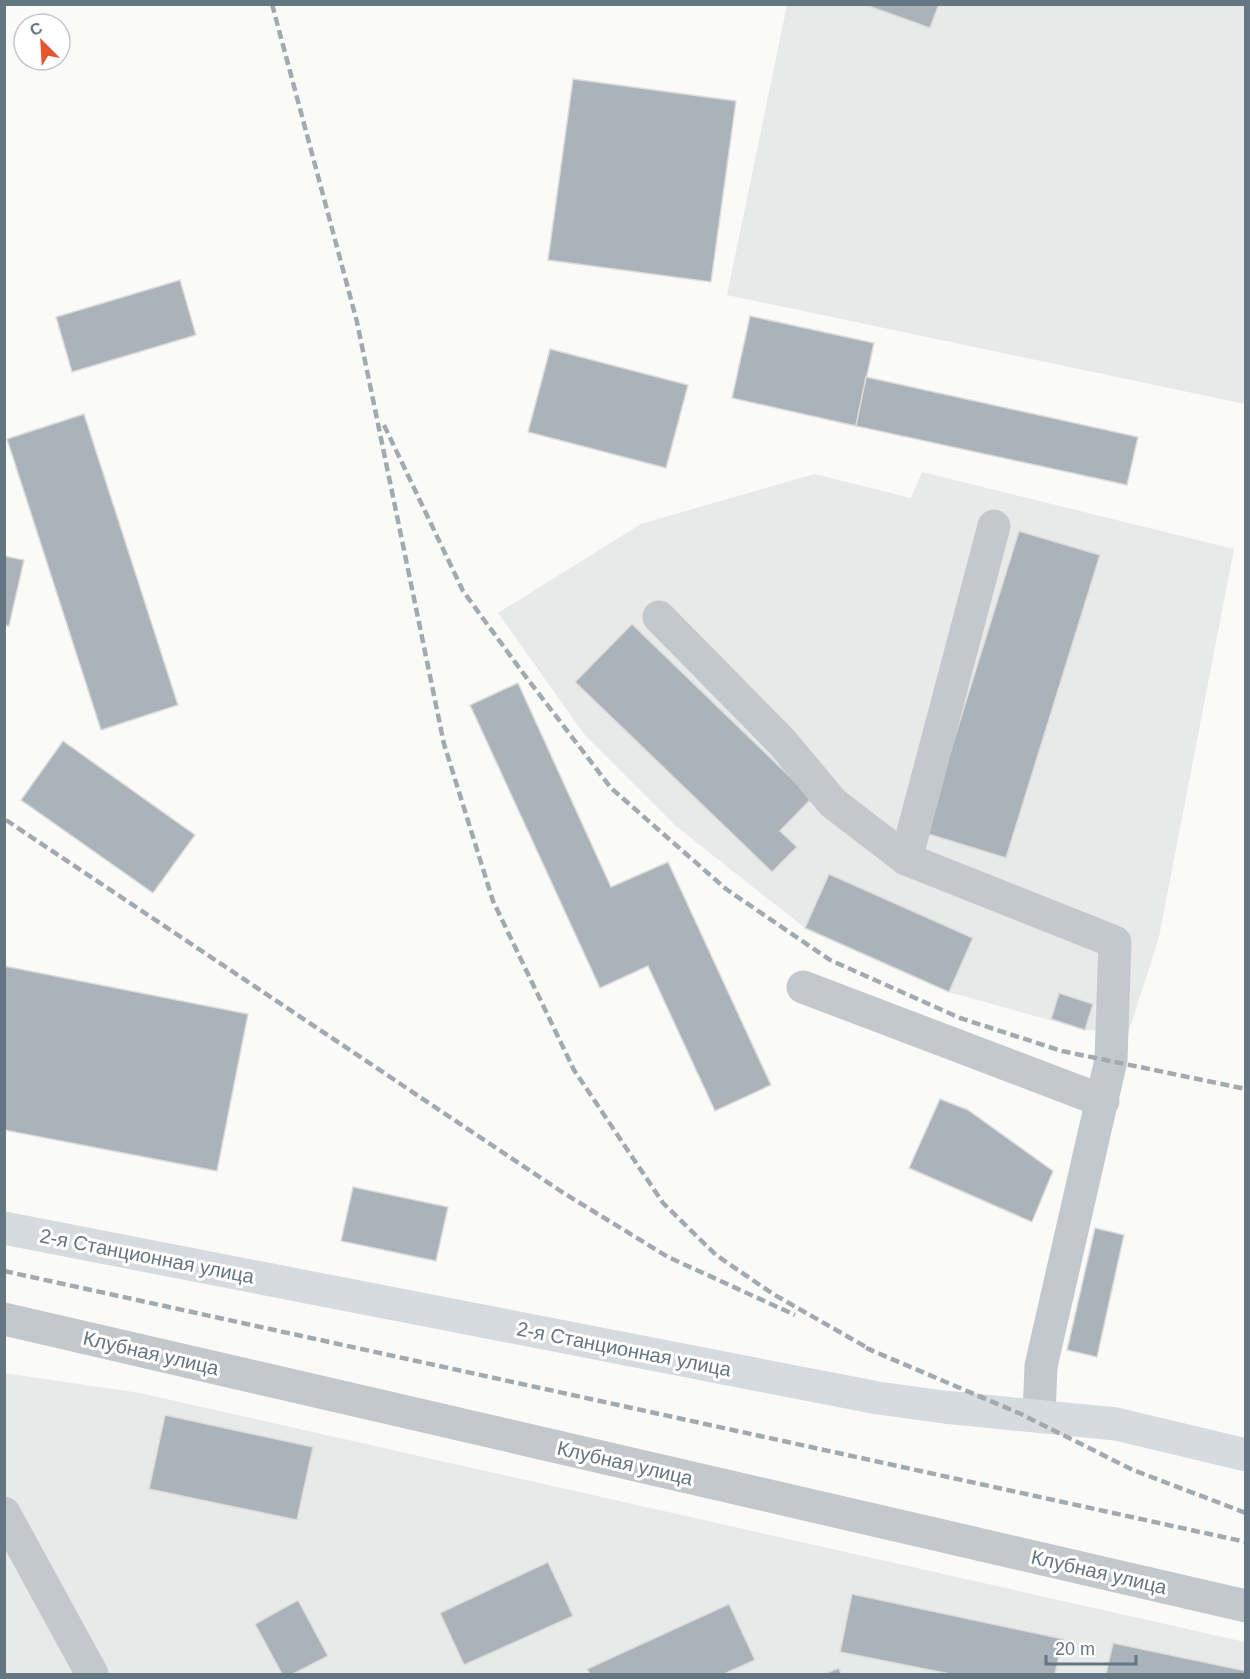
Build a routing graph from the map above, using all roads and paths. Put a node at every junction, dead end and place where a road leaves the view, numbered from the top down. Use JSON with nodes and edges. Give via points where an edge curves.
{"nodes":[{"id":1,"x":994,"y":526,"type":"dead end"},
{"id":2,"x":659,"y":617,"type":"dead end"},
{"id":3,"x":906,"y":860,"type":"junction"},
{"id":4,"x":803,"y":987,"type":"dead end"},
{"id":5,"x":1103,"y":1101,"type":"junction"},
{"id":6,"x":4,"y":1228,"type":"edge"},
{"id":7,"x":4,"y":1319,"type":"edge"},
{"id":8,"x":1039,"y":1416,"type":"junction"},
{"id":9,"x":1245,"y":1455,"type":"edge"},
{"id":10,"x":4,"y":1513,"type":"edge"},
{"id":11,"x":1245,"y":1606,"type":"edge"},
{"id":12,"x":92,"y":1674,"type":"edge"}],
"edges":[{"from":1,"to":3,"type":"street"},
{"from":2,"to":3,"type":"street","via":[[782,742],[833,803]]},
{"from":3,"to":5,"type":"street","via":[[1115,942],[1111,1060]]},
{"from":4,"to":5,"type":"street"},
{"from":5,"to":8,"type":"street","via":[[1041,1366]]},
{"from":6,"to":8,"type":"main road","name":"2-я Станционная улица","via":[[878,1398]]},
{"from":7,"to":11,"type":"street","name":"Клубная улица"},
{"from":8,"to":9,"type":"main road","name":"2-я Станционная улица","via":[[1116,1424]]},
{"from":10,"to":12,"type":"street"}]}
